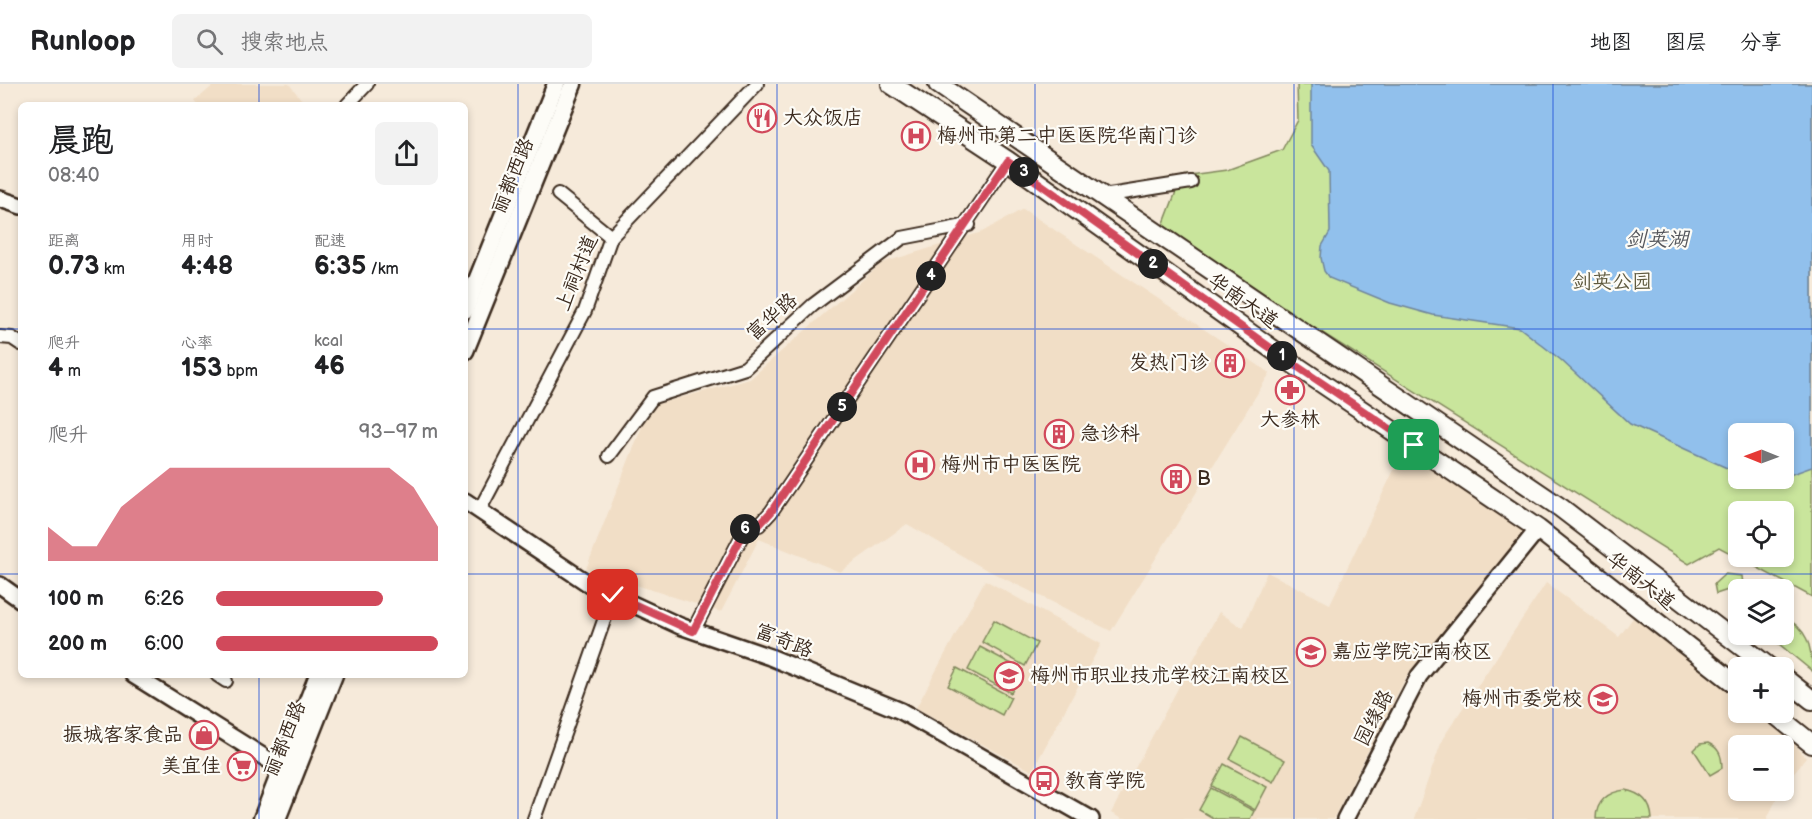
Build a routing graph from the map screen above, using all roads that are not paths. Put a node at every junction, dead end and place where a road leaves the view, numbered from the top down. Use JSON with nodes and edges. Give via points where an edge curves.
{"nodes":[{"id":1,"x":367,"y":84,"type":"edge"},
{"id":2,"x":556,"y":84,"type":"edge"},
{"id":3,"x":573,"y":84,"type":"edge"},
{"id":4,"x":757,"y":84,"type":"edge"},
{"id":5,"x":891,"y":84,"type":"edge"},
{"id":6,"x":940,"y":85,"type":"edge"},
{"id":7,"x":350,"y":102,"type":"edge"},
{"id":8,"x":1008,"y":161,"type":"junction"},
{"id":9,"x":1079,"y":179,"type":"junction"},
{"id":10,"x":1191,"y":182,"type":"dead end"},
{"id":11,"x":558,"y":194,"type":"dead end"},
{"id":12,"x":1103,"y":196,"type":"junction"},
{"id":13,"x":0,"y":199,"type":"edge"},
{"id":14,"x":1066,"y":202,"type":"junction"},
{"id":15,"x":18,"y":205,"type":"edge"},
{"id":16,"x":976,"y":224,"type":"dead end"},
{"id":17,"x":611,"y":237,"type":"junction"},
{"id":18,"x":468,"y":303,"type":"edge"},
{"id":19,"x":0,"y":337,"type":"edge"},
{"id":20,"x":18,"y":342,"type":"edge"},
{"id":21,"x":468,"y":344,"type":"edge"},
{"id":22,"x":609,"y":456,"type":"dead end"},
{"id":23,"x":468,"y":503,"type":"edge"},
{"id":24,"x":479,"y":511,"type":"junction"},
{"id":25,"x":1538,"y":529,"type":"junction"},
{"id":26,"x":0,"y":585,"type":"edge"},
{"id":27,"x":613,"y":595,"type":"junction"},
{"id":28,"x":18,"y":598,"type":"edge"},
{"id":29,"x":693,"y":631,"type":"junction"},
{"id":30,"x":1756,"y":657,"type":"edge"},
{"id":31,"x":138,"y":678,"type":"edge"},
{"id":32,"x":317,"y":678,"type":"edge"},
{"id":33,"x":333,"y":678,"type":"edge"},
{"id":34,"x":1728,"y":679,"type":"edge"},
{"id":35,"x":1794,"y":686,"type":"edge"},
{"id":36,"x":1812,"y":700,"type":"edge"},
{"id":37,"x":1786,"y":723,"type":"edge"},
{"id":38,"x":1812,"y":744,"type":"edge"},
{"id":39,"x":287,"y":772,"type":"junction"},
{"id":40,"x":262,"y":819,"type":"edge"},
{"id":41,"x":277,"y":819,"type":"edge"},
{"id":42,"x":534,"y":819,"type":"edge"},
{"id":43,"x":1091,"y":819,"type":"edge"},
{"id":44,"x":1345,"y":819,"type":"edge"}],
"edges":[{"from":1,"to":7,"type":"street"},
{"from":2,"to":18,"type":"main road","name":"丽都西路"},
{"from":3,"to":21,"type":"main road","name":"丽都西路"},
{"from":4,"to":17,"type":"street","name":"上祠村道"},
{"from":5,"to":8,"type":"main road","name":"华南大道"},
{"from":6,"to":9,"type":"main road","name":"华南大道"},
{"from":8,"to":14,"type":"main road","name":"华南大道"},
{"from":8,"to":29,"type":"street","via":[[771,512],[759,525],[746,528]]},
{"from":9,"to":12,"type":"main road","name":"华南大道"},
{"from":9,"to":14,"type":"main road"},
{"from":10,"to":12,"type":"street"},
{"from":11,"to":17,"type":"street"},
{"from":12,"to":30,"type":"main road","name":"华南大道","via":[[1561,508]]},
{"from":13,"to":15,"type":"street"},
{"from":14,"to":25,"type":"main road","name":"华南大道","via":[[1289,361]]},
{"from":16,"to":22,"type":"street","name":"富华路","via":[[902,238],[813,305],[745,368],[653,397]]},
{"from":17,"to":24,"type":"street","name":"上祠村道","via":[[585,311]]},
{"from":19,"to":20,"type":"street"},
{"from":23,"to":24,"type":"street","name":"富奇路"},
{"from":24,"to":27,"type":"street","name":"富奇路","via":[[589,584]]},
{"from":25,"to":34,"type":"main road","name":"华南大道"},
{"from":25,"to":44,"type":"street","name":"园缘路","via":[[1419,676]]},
{"from":26,"to":28,"type":"street"},
{"from":27,"to":29,"type":"street","name":"富奇路"},
{"from":27,"to":42,"type":"street"},
{"from":29,"to":43,"type":"street","name":"富奇路","via":[[770,657],[901,711]]},
{"from":31,"to":39,"type":"street"},
{"from":32,"to":39,"type":"main road","name":"丽都西路"},
{"from":33,"to":39,"type":"main road","name":"丽都西路"},
{"from":35,"to":36,"type":"main road"},
{"from":37,"to":38,"type":"main road"},
{"from":39,"to":40,"type":"main road","name":"丽都西路"},
{"from":39,"to":41,"type":"main road","name":"丽都西路"}]}
